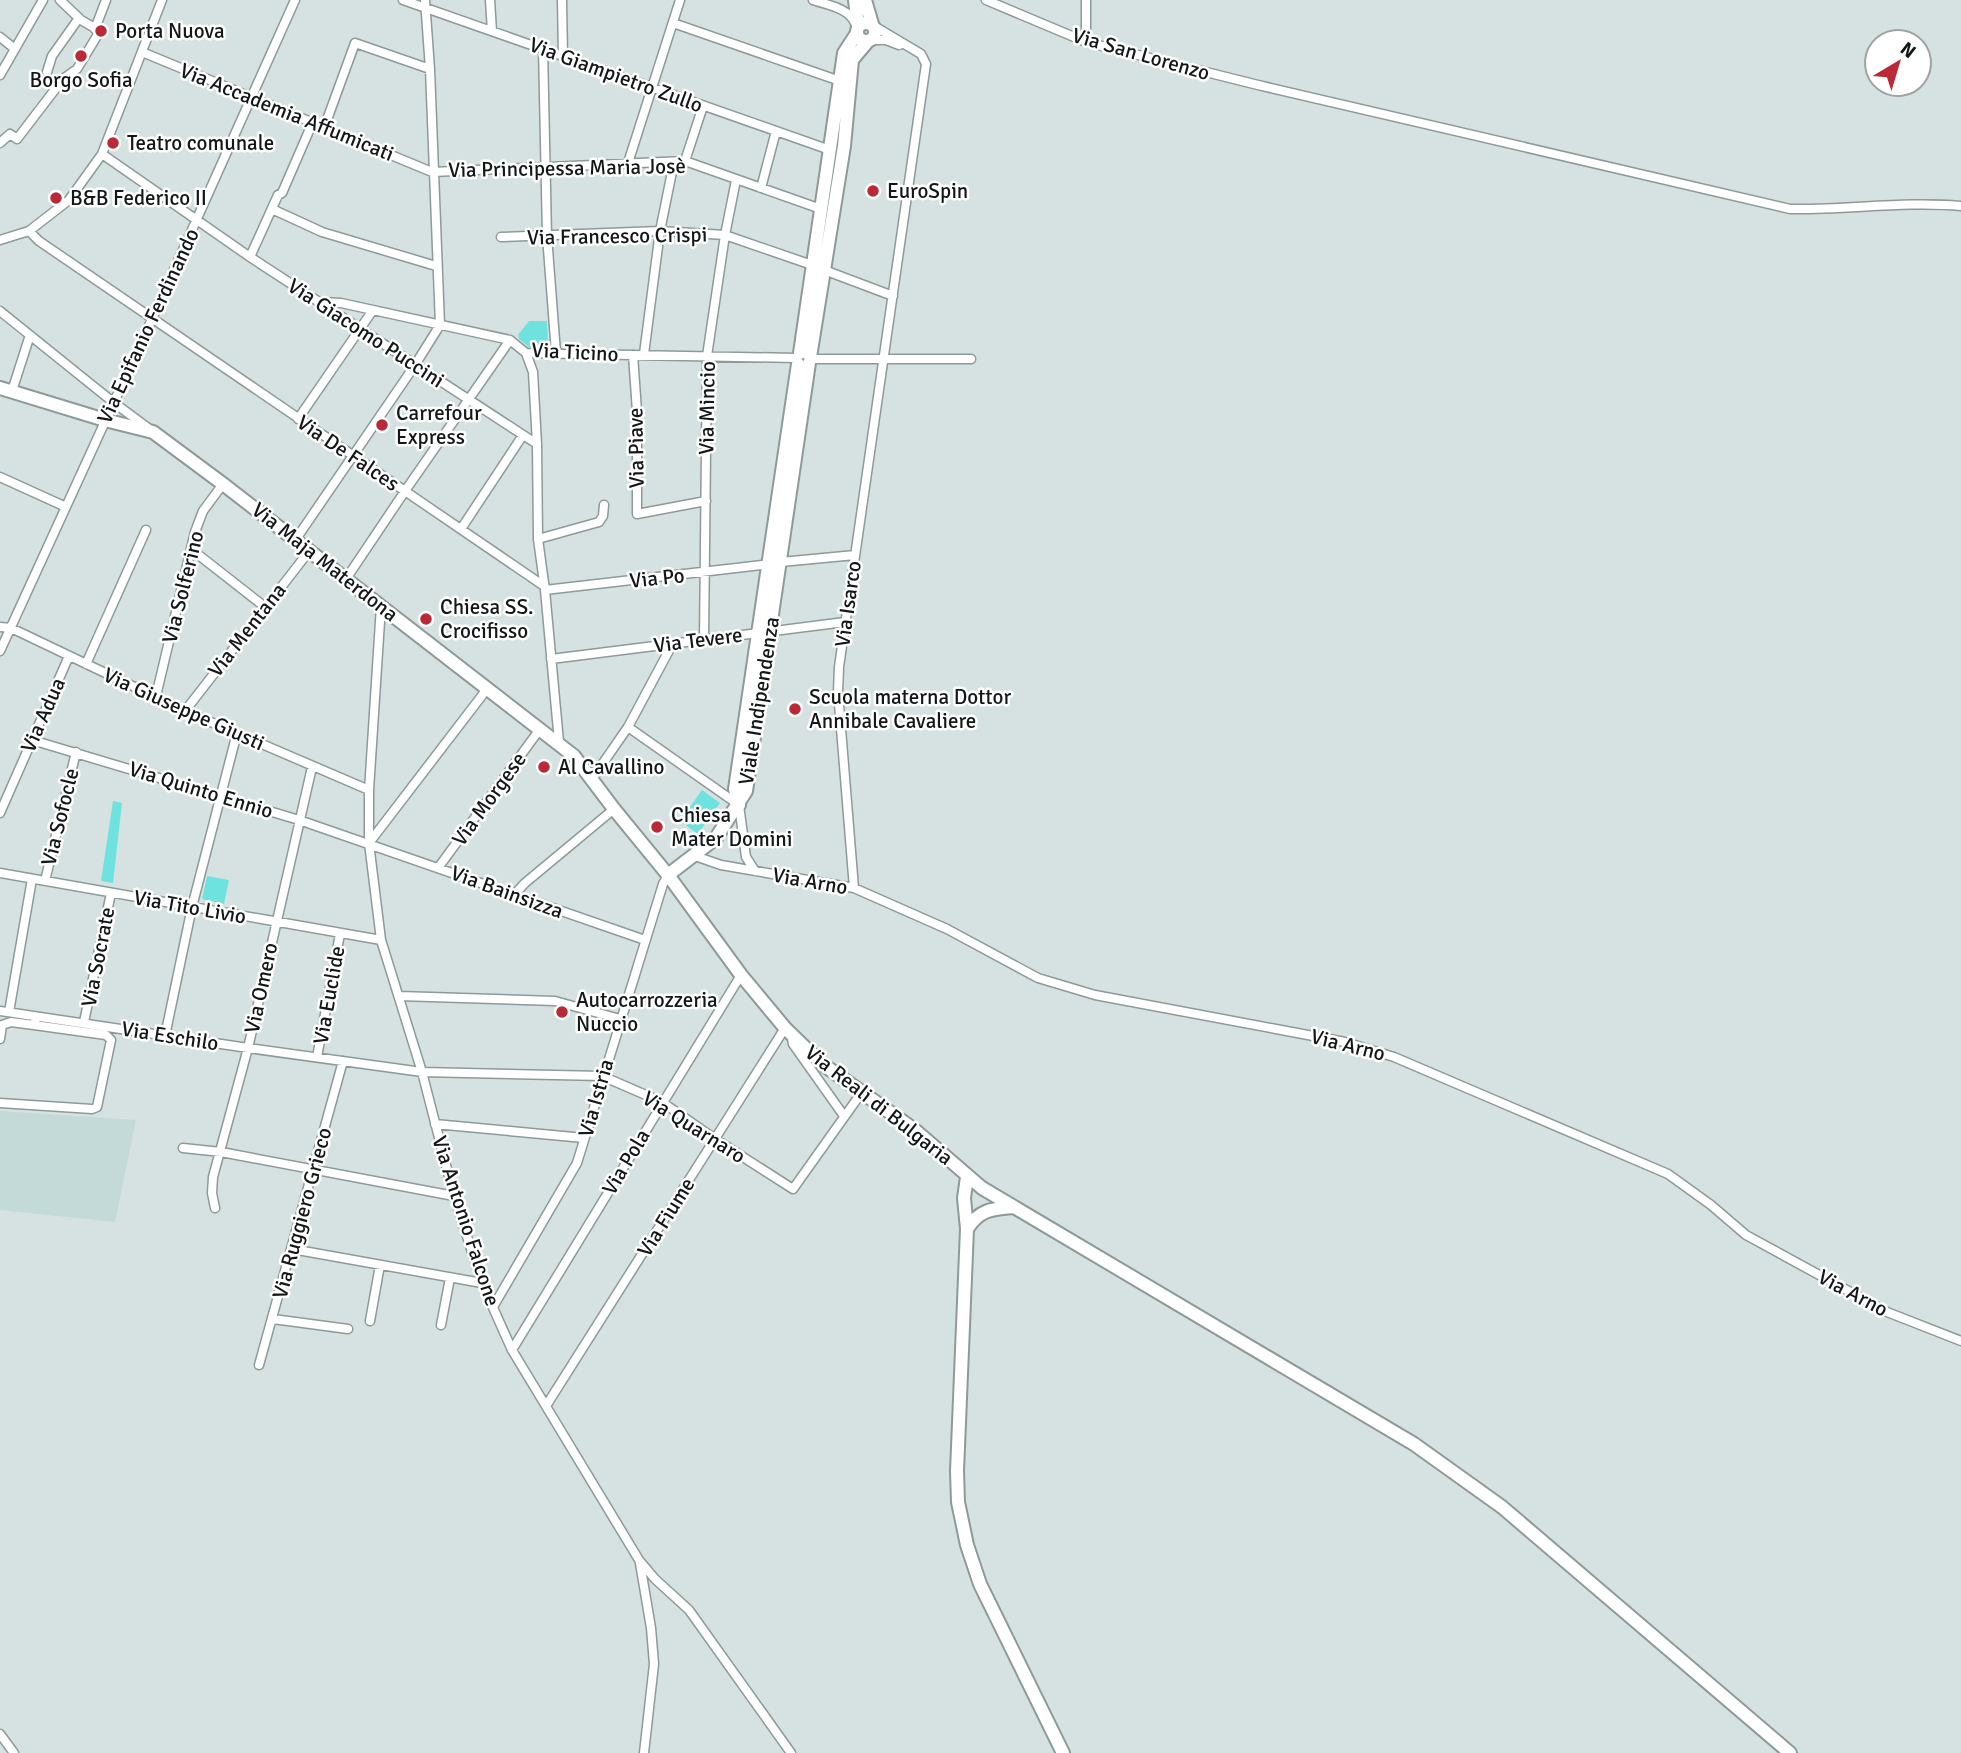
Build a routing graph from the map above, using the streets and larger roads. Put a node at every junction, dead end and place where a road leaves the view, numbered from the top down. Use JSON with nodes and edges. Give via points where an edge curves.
{"nodes":[{"id":1,"x":43,"y":0,"type":"edge"},
{"id":2,"x":60,"y":0,"type":"edge"},
{"id":3,"x":106,"y":0,"type":"edge"},
{"id":4,"x":162,"y":0,"type":"edge"},
{"id":5,"x":295,"y":0,"type":"edge"},
{"id":6,"x":403,"y":0,"type":"edge"},
{"id":7,"x":491,"y":0,"type":"edge"},
{"id":8,"x":562,"y":0,"type":"edge"},
{"id":9,"x":680,"y":0,"type":"edge"},
{"id":10,"x":813,"y":0,"type":"edge"},
{"id":11,"x":855,"y":0,"type":"edge"},
{"id":12,"x":865,"y":0,"type":"edge"},
{"id":13,"x":986,"y":0,"type":"edge"},
{"id":14,"x":1086,"y":0,"type":"edge"},
{"id":15,"x":426,"y":5,"type":"edge"},
{"id":16,"x":79,"y":18,"type":"junction"},
{"id":17,"x":673,"y":23,"type":"junction"},
{"id":18,"x":873,"y":25,"type":"junction"},
{"id":19,"x":857,"y":29,"type":"junction"},
{"id":20,"x":98,"y":30,"type":"junction"},
{"id":21,"x":492,"y":31,"type":"junction"},
{"id":22,"x":0,"y":37,"type":"edge"},
{"id":23,"x":869,"y":40,"type":"junction"},
{"id":24,"x":1086,"y":41,"type":"junction"},
{"id":25,"x":543,"y":48,"type":"junction"},
{"id":26,"x":15,"y":49,"type":"junction"},
{"id":27,"x":912,"y":49,"type":"junction"},
{"id":28,"x":142,"y":52,"type":"junction"},
{"id":29,"x":564,"y":57,"type":"junction"},
{"id":30,"x":430,"y":69,"type":"junction"},
{"id":31,"x":2,"y":72,"type":"edge"},
{"id":32,"x":47,"y":72,"type":"dead end"},
{"id":33,"x":840,"y":80,"type":"junction"},
{"id":34,"x":651,"y":88,"type":"junction"},
{"id":35,"x":252,"y":99,"type":"junction"},
{"id":36,"x":703,"y":106,"type":"junction"},
{"id":37,"x":312,"y":124,"type":"junction"},
{"id":38,"x":324,"y":128,"type":"junction"},
{"id":39,"x":776,"y":131,"type":"junction"},
{"id":40,"x":0,"y":143,"type":"edge"},
{"id":41,"x":830,"y":150,"type":"junction"},
{"id":42,"x":102,"y":154,"type":"junction"},
{"id":43,"x":685,"y":161,"type":"junction"},
{"id":44,"x":674,"y":162,"type":"junction"},
{"id":45,"x":628,"y":163,"type":"junction"},
{"id":46,"x":546,"y":166,"type":"junction"},
{"id":47,"x":432,"y":172,"type":"junction"},
{"id":48,"x":736,"y":180,"type":"junction"},
{"id":49,"x":761,"y":188,"type":"junction"},
{"id":50,"x":1961,"y":206,"type":"edge"},
{"id":51,"x":272,"y":209,"type":"junction"},
{"id":52,"x":821,"y":209,"type":"junction"},
{"id":53,"x":196,"y":220,"type":"junction"},
{"id":54,"x":660,"y":231,"type":"junction"},
{"id":55,"x":27,"y":232,"type":"junction"},
{"id":56,"x":725,"y":235,"type":"junction"},
{"id":57,"x":547,"y":236,"type":"junction"},
{"id":58,"x":501,"y":237,"type":"dead end"},
{"id":59,"x":0,"y":240,"type":"edge"},
{"id":60,"x":250,"y":257,"type":"junction"},
{"id":61,"x":436,"y":266,"type":"junction"},
{"id":62,"x":818,"y":267,"type":"junction"},
{"id":63,"x":893,"y":296,"type":"junction"},
{"id":64,"x":318,"y":302,"type":"junction"},
{"id":65,"x":373,"y":310,"type":"junction"},
{"id":66,"x":0,"y":311,"type":"edge"},
{"id":67,"x":152,"y":320,"type":"junction"},
{"id":68,"x":440,"y":325,"type":"junction"},
{"id":69,"x":360,"y":329,"type":"junction"},
{"id":70,"x":30,"y":335,"type":"junction"},
{"id":71,"x":510,"y":340,"type":"junction"},
{"id":72,"x":526,"y":353,"type":"junction"},
{"id":73,"x":556,"y":353,"type":"junction"},
{"id":74,"x":633,"y":355,"type":"junction"},
{"id":75,"x":644,"y":355,"type":"junction"},
{"id":76,"x":707,"y":356,"type":"junction"},
{"id":77,"x":804,"y":359,"type":"junction"},
{"id":78,"x":884,"y":359,"type":"junction"},
{"id":79,"x":971,"y":359,"type":"dead end"},
{"id":80,"x":415,"y":365,"type":"junction"},
{"id":81,"x":6,"y":389,"type":"edge"},
{"id":82,"x":468,"y":400,"type":"junction"},
{"id":83,"x":113,"y":402,"type":"junction"},
{"id":84,"x":298,"y":419,"type":"junction"},
{"id":85,"x":105,"y":420,"type":"junction"},
{"id":86,"x":153,"y":432,"type":"junction"},
{"id":87,"x":523,"y":435,"type":"junction"},
{"id":88,"x":537,"y":444,"type":"junction"},
{"id":89,"x":353,"y":456,"type":"junction"},
{"id":90,"x":0,"y":477,"type":"edge"},
{"id":91,"x":223,"y":484,"type":"junction"},
{"id":92,"x":404,"y":491,"type":"junction"},
{"id":93,"x":706,"y":501,"type":"junction"},
{"id":94,"x":604,"y":505,"type":"dead end"},
{"id":95,"x":66,"y":507,"type":"junction"},
{"id":96,"x":461,"y":529,"type":"junction"},
{"id":97,"x":146,"y":530,"type":"dead end"},
{"id":98,"x":296,"y":539,"type":"junction"},
{"id":99,"x":537,"y":539,"type":"junction"},
{"id":100,"x":191,"y":549,"type":"junction"},
{"id":101,"x":310,"y":550,"type":"junction"},
{"id":102,"x":855,"y":555,"type":"junction"},
{"id":103,"x":775,"y":563,"type":"junction"},
{"id":104,"x":705,"y":573,"type":"junction"},
{"id":105,"x":346,"y":579,"type":"junction"},
{"id":106,"x":544,"y":588,"type":"junction"},
{"id":107,"x":381,"y":606,"type":"junction"},
{"id":108,"x":265,"y":607,"type":"junction"},
{"id":109,"x":845,"y":622,"type":"junction"},
{"id":110,"x":0,"y":627,"type":"edge"},
{"id":111,"x":11,"y":628,"type":"junction"},
{"id":112,"x":765,"y":632,"type":"junction"},
{"id":113,"x":704,"y":639,"type":"junction"},
{"id":114,"x":673,"y":643,"type":"junction"},
{"id":115,"x":0,"y":651,"type":"edge"},
{"id":116,"x":69,"y":656,"type":"junction"},
{"id":117,"x":551,"y":659,"type":"junction"},
{"id":118,"x":86,"y":664,"type":"junction"},
{"id":119,"x":487,"y":689,"type":"junction"},
{"id":120,"x":156,"y":696,"type":"junction"},
{"id":121,"x":185,"y":711,"type":"junction"},
{"id":122,"x":628,"y":727,"type":"junction"},
{"id":123,"x":540,"y":729,"type":"junction"},
{"id":124,"x":237,"y":733,"type":"junction"},
{"id":125,"x":32,"y":740,"type":"junction"},
{"id":126,"x":559,"y":742,"type":"junction"},
{"id":127,"x":76,"y":752,"type":"junction"},
{"id":128,"x":312,"y":767,"type":"junction"},
{"id":129,"x":592,"y":779,"type":"junction"},
{"id":130,"x":369,"y":790,"type":"junction"},
{"id":131,"x":220,"y":796,"type":"junction"},
{"id":132,"x":739,"y":805,"type":"junction"},
{"id":133,"x":614,"y":809,"type":"junction"},
{"id":134,"x":0,"y":813,"type":"edge"},
{"id":135,"x":299,"y":820,"type":"junction"},
{"id":136,"x":369,"y":843,"type":"junction"},
{"id":137,"x":695,"y":856,"type":"junction"},
{"id":138,"x":438,"y":868,"type":"junction"},
{"id":139,"x":755,"y":872,"type":"junction"},
{"id":140,"x":0,"y":873,"type":"edge"},
{"id":141,"x":668,"y":874,"type":"junction"},
{"id":142,"x":32,"y":879,"type":"junction"},
{"id":143,"x":45,"y":881,"type":"junction"},
{"id":144,"x":854,"y":888,"type":"junction"},
{"id":145,"x":111,"y":893,"type":"junction"},
{"id":146,"x":514,"y":895,"type":"junction"},
{"id":147,"x":192,"y":907,"type":"junction"},
{"id":148,"x":275,"y":922,"type":"junction"},
{"id":149,"x":340,"y":934,"type":"junction"},
{"id":150,"x":381,"y":940,"type":"junction"},
{"id":151,"x":645,"y":940,"type":"junction"},
{"id":152,"x":741,"y":975,"type":"junction"},
{"id":153,"x":399,"y":996,"type":"junction"},
{"id":154,"x":5,"y":1012,"type":"edge"},
{"id":155,"x":620,"y":1019,"type":"junction"},
{"id":156,"x":36,"y":1020,"type":"junction"},
{"id":157,"x":85,"y":1022,"type":"junction"},
{"id":158,"x":788,"y":1031,"type":"junction"},
{"id":159,"x":165,"y":1036,"type":"junction"},
{"id":160,"x":0,"y":1039,"type":"edge"},
{"id":161,"x":248,"y":1048,"type":"junction"},
{"id":162,"x":317,"y":1057,"type":"junction"},
{"id":163,"x":343,"y":1061,"type":"junction"},
{"id":164,"x":422,"y":1072,"type":"junction"},
{"id":165,"x":602,"y":1076,"type":"junction"},
{"id":166,"x":862,"y":1092,"type":"junction"},
{"id":167,"x":662,"y":1102,"type":"junction"},
{"id":168,"x":0,"y":1103,"type":"edge"},
{"id":169,"x":844,"y":1116,"type":"junction"},
{"id":170,"x":435,"y":1124,"type":"junction"},
{"id":171,"x":584,"y":1138,"type":"junction"},
{"id":172,"x":715,"y":1139,"type":"junction"},
{"id":173,"x":183,"y":1148,"type":"dead end"},
{"id":174,"x":221,"y":1152,"type":"junction"},
{"id":175,"x":314,"y":1171,"type":"junction"},
{"id":176,"x":967,"y":1177,"type":"junction"},
{"id":177,"x":982,"y":1188,"type":"junction"},
{"id":178,"x":454,"y":1195,"type":"junction"},
{"id":179,"x":1015,"y":1207,"type":"junction"},
{"id":180,"x":215,"y":1208,"type":"dead end"},
{"id":181,"x":976,"y":1216,"type":"junction"},
{"id":182,"x":967,"y":1229,"type":"junction"},
{"id":183,"x":292,"y":1250,"type":"junction"},
{"id":184,"x":380,"y":1265,"type":"junction"},
{"id":185,"x":450,"y":1278,"type":"junction"},
{"id":186,"x":482,"y":1283,"type":"junction"},
{"id":187,"x":493,"y":1307,"type":"junction"},
{"id":188,"x":273,"y":1319,"type":"junction"},
{"id":189,"x":370,"y":1321,"type":"dead end"},
{"id":190,"x":441,"y":1325,"type":"dead end"},
{"id":191,"x":348,"y":1329,"type":"dead end"},
{"id":192,"x":1961,"y":1341,"type":"edge"},
{"id":193,"x":512,"y":1350,"type":"junction"},
{"id":194,"x":259,"y":1365,"type":"dead end"},
{"id":195,"x":546,"y":1406,"type":"junction"},
{"id":196,"x":639,"y":1560,"type":"junction"},
{"id":197,"x":0,"y":1734,"type":"edge"},
{"id":198,"x":14,"y":1753,"type":"edge"},
{"id":199,"x":644,"y":1753,"type":"edge"},
{"id":200,"x":791,"y":1753,"type":"edge"},
{"id":201,"x":1063,"y":1753,"type":"edge"},
{"id":202,"x":1790,"y":1753,"type":"edge"}],
"edges":[{"from":1,"to":26,"type":"street"},
{"from":2,"to":16,"type":"street"},
{"from":3,"to":20,"type":"street"},
{"from":4,"to":28,"type":"street"},
{"from":5,"to":35,"type":"street","name":"Via Epifanio Ferdinando"},
{"from":6,"to":15,"type":"street","name":"Via Giampietro Zullo"},
{"from":7,"to":21,"type":"street"},
{"from":8,"to":29,"type":"street"},
{"from":9,"to":17,"type":"street"},
{"from":10,"to":19,"type":"street","via":[[844,11]]},
{"from":11,"to":19,"type":"street"},
{"from":12,"to":18,"type":"street"},
{"from":13,"to":24,"type":"street","name":"Via San Lorenzo"},
{"from":14,"to":24,"type":"street"},
{"from":15,"to":21,"type":"street","name":"Via Giampietro Zullo"},
{"from":15,"to":30,"type":"street"},
{"from":16,"to":20,"type":"street"},
{"from":16,"to":32,"type":"street","via":[[52,56]]},
{"from":17,"to":33,"type":"street"},
{"from":17,"to":34,"type":"street"},
{"from":18,"to":19,"type":"street","via":[[863,23]]},
{"from":18,"to":23,"type":"street","via":[[876,32]]},
{"from":18,"to":27,"type":"street"},
{"from":19,"to":23,"type":"street","via":[[862,40]]},
{"from":19,"to":33,"type":"street","name":"Viale Indipendenza","via":[[844,53]]},
{"from":20,"to":40,"type":"street","via":[[77,69],[63,79],[17,139],[10,134]]},
{"from":21,"to":25,"type":"street","name":"Via Giampietro Zullo"},
{"from":22,"to":26,"type":"street"},
{"from":23,"to":27,"type":"street"},
{"from":23,"to":62,"type":"street","name":"Viale Indipendenza","via":[[852,60],[844,146]]},
{"from":24,"to":50,"type":"street","name":"Via San Lorenzo","via":[[1790,209],[1925,203]]},
{"from":25,"to":29,"type":"street","name":"Via Giampietro Zullo"},
{"from":25,"to":46,"type":"street"},
{"from":26,"to":31,"type":"street"},
{"from":27,"to":63,"type":"street","name":"Via Isarco","via":[[926,65]]},
{"from":28,"to":35,"type":"street","name":"Via Accademia Affumicati"},
{"from":28,"to":42,"type":"street"},
{"from":29,"to":34,"type":"street","name":"Via Giampietro Zullo"},
{"from":30,"to":38,"type":"street","via":[[355,43]]},
{"from":30,"to":47,"type":"street"},
{"from":33,"to":41,"type":"street","name":"Viale Indipendenza"},
{"from":34,"to":36,"type":"street","name":"Via Giampietro Zullo"},
{"from":34,"to":45,"type":"street"},
{"from":35,"to":37,"type":"street","name":"Via Accademia Affumicati"},
{"from":35,"to":53,"type":"street","name":"Via Epifanio Ferdinando"},
{"from":36,"to":39,"type":"street","name":"Via Giampietro Zullo"},
{"from":36,"to":43,"type":"street"},
{"from":37,"to":38,"type":"street","name":"Via Accademia Affumicati"},
{"from":37,"to":51,"type":"street"},
{"from":38,"to":47,"type":"street","name":"Via Accademia Affumicati"},
{"from":39,"to":41,"type":"street","name":"Via Giampietro Zullo"},
{"from":39,"to":49,"type":"street"},
{"from":41,"to":52,"type":"street","name":"Viale Indipendenza"},
{"from":42,"to":53,"type":"street","name":"Via Giacomo Puccini"},
{"from":42,"to":55,"type":"street","via":[[69,200]]},
{"from":43,"to":44,"type":"street","name":"Via Principessa Maria Josè"},
{"from":43,"to":48,"type":"street","name":"Via Principessa Maria Josè"},
{"from":44,"to":45,"type":"street","name":"Via Principessa Maria Josè"},
{"from":44,"to":54,"type":"street"},
{"from":45,"to":46,"type":"street","name":"Via Principessa Maria Josè"},
{"from":46,"to":47,"type":"street","name":"Via Principessa Maria Josè"},
{"from":46,"to":57,"type":"street"},
{"from":47,"to":61,"type":"street"},
{"from":48,"to":49,"type":"street","name":"Via Principessa Maria Josè"},
{"from":48,"to":56,"type":"street","name":"Via Mincio"},
{"from":49,"to":52,"type":"street","name":"Via Principessa Maria Josè"},
{"from":51,"to":60,"type":"street"},
{"from":51,"to":61,"type":"street","via":[[322,232]]},
{"from":52,"to":62,"type":"street","name":"Viale Indipendenza"},
{"from":53,"to":60,"type":"street","name":"Via Giacomo Puccini"},
{"from":53,"to":67,"type":"street","name":"Via Epifanio Ferdinando"},
{"from":54,"to":56,"type":"street","name":"Via Francesco Crispi"},
{"from":54,"to":57,"type":"street","name":"Via Francesco Crispi"},
{"from":54,"to":75,"type":"street"},
{"from":55,"to":59,"type":"street"},
{"from":55,"to":67,"type":"street","name":"Via De Falces"},
{"from":56,"to":62,"type":"street","name":"Via Francesco Crispi"},
{"from":56,"to":76,"type":"street","name":"Via Mincio"},
{"from":57,"to":58,"type":"street","name":"Via Francesco Crispi"},
{"from":57,"to":73,"type":"street"},
{"from":60,"to":64,"type":"street","name":"Via Giacomo Puccini"},
{"from":61,"to":68,"type":"street"},
{"from":62,"to":63,"type":"street","name":"Via Francesco Crispi"},
{"from":62,"to":77,"type":"street","name":"Viale Indipendenza"},
{"from":63,"to":78,"type":"street","name":"Via Isarco"},
{"from":64,"to":65,"type":"street","name":"Via Ticino"},
{"from":64,"to":69,"type":"street","name":"Via Giacomo Puccini"},
{"from":65,"to":68,"type":"street","name":"Via Ticino"},
{"from":65,"to":69,"type":"street"},
{"from":66,"to":70,"type":"street","name":"Via Maja Materdona"},
{"from":67,"to":83,"type":"street","name":"Via Epifanio Ferdinando"},
{"from":67,"to":84,"type":"street","name":"Via De Falces"},
{"from":68,"to":71,"type":"street","name":"Via Ticino"},
{"from":68,"to":80,"type":"street"},
{"from":69,"to":80,"type":"street","name":"Via Giacomo Puccini"},
{"from":69,"to":84,"type":"street"},
{"from":70,"to":81,"type":"street"},
{"from":70,"to":83,"type":"street","name":"Via Maja Materdona"},
{"from":71,"to":72,"type":"street","name":"Via Ticino"},
{"from":71,"to":82,"type":"street"},
{"from":72,"to":73,"type":"street","name":"Via Ticino"},
{"from":72,"to":88,"type":"street","via":[[533,372]]},
{"from":73,"to":74,"type":"street","name":"Via Ticino"},
{"from":74,"to":75,"type":"street","name":"Via Ticino"},
{"from":74,"to":93,"type":"street","name":"Via Piave","via":[[637,514]]},
{"from":75,"to":76,"type":"street","name":"Via Ticino"},
{"from":76,"to":77,"type":"street","name":"Via Ticino"},
{"from":76,"to":93,"type":"street","name":"Via Mincio"},
{"from":77,"to":78,"type":"street","name":"Via Ticino"},
{"from":77,"to":103,"type":"street","name":"Viale Indipendenza"},
{"from":78,"to":79,"type":"street","name":"Via Ticino"},
{"from":78,"to":102,"type":"street","name":"Via Isarco"},
{"from":80,"to":82,"type":"street","name":"Via Giacomo Puccini"},
{"from":80,"to":89,"type":"street"},
{"from":81,"to":85,"type":"street","name":"Via Maja Materdona"},
{"from":82,"to":87,"type":"street","name":"Via Giacomo Puccini"},
{"from":82,"to":92,"type":"street"},
{"from":83,"to":85,"type":"street","name":"Via Epifanio Ferdinando"},
{"from":83,"to":86,"type":"street","name":"Via Maja Materdona"},
{"from":84,"to":89,"type":"street","name":"Via De Falces"},
{"from":85,"to":86,"type":"street","name":"Via Maja Materdona"},
{"from":85,"to":95,"type":"street","name":"Via Epifanio Ferdinando"},
{"from":86,"to":91,"type":"street","name":"Via Maja Materdona"},
{"from":87,"to":88,"type":"street","name":"Via Giacomo Puccini"},
{"from":87,"to":96,"type":"street"},
{"from":88,"to":99,"type":"street"},
{"from":89,"to":92,"type":"street","name":"Via De Falces"},
{"from":89,"to":98,"type":"street"},
{"from":90,"to":95,"type":"street"},
{"from":91,"to":98,"type":"street","name":"Via Maja Materdona"},
{"from":91,"to":100,"type":"street","name":"Via Solferino","via":[[203,511]]},
{"from":92,"to":96,"type":"street","name":"Via De Falces"},
{"from":92,"to":105,"type":"street"},
{"from":93,"to":104,"type":"street","name":"Via Mincio"},
{"from":94,"to":99,"type":"street","via":[[598,522]]},
{"from":95,"to":111,"type":"street","name":"Via Epifanio Ferdinando"},
{"from":96,"to":106,"type":"street","name":"Via De Falces"},
{"from":97,"to":118,"type":"street"},
{"from":98,"to":101,"type":"street","name":"Via Maja Materdona"},
{"from":99,"to":106,"type":"street"},
{"from":100,"to":108,"type":"street"},
{"from":100,"to":120,"type":"street","name":"Via Solferino"},
{"from":101,"to":105,"type":"street","name":"Via Maja Materdona"},
{"from":101,"to":108,"type":"street","name":"Via Mentana"},
{"from":102,"to":103,"type":"street","name":"Via Po"},
{"from":102,"to":109,"type":"street","name":"Via Isarco"},
{"from":103,"to":104,"type":"street","name":"Via Po"},
{"from":103,"to":112,"type":"street","name":"Viale Indipendenza"},
{"from":104,"to":106,"type":"street","name":"Via Po"},
{"from":104,"to":113,"type":"street","name":"Via Mincio"},
{"from":105,"to":107,"type":"street","name":"Via Maja Materdona"},
{"from":106,"to":117,"type":"street"},
{"from":107,"to":119,"type":"street","name":"Via Maja Materdona"},
{"from":107,"to":130,"type":"street","name":"Via Antonio Falcone"},
{"from":108,"to":121,"type":"street","name":"Via Mentana"},
{"from":109,"to":112,"type":"street","name":"Via Tevere"},
{"from":109,"to":144,"type":"street","name":"Via Isarco","via":[[838,692]]},
{"from":110,"to":111,"type":"street","name":"Via Giuseppe Giusti"},
{"from":111,"to":115,"type":"street","name":"Via Epifanio Ferdinando"},
{"from":111,"to":116,"type":"street","name":"Via Giuseppe Giusti"},
{"from":112,"to":113,"type":"street","name":"Via Tevere"},
{"from":112,"to":132,"type":"street","name":"Viale Indipendenza","via":[[746,791]]},
{"from":113,"to":114,"type":"street","name":"Via Tevere"},
{"from":114,"to":117,"type":"street","name":"Via Tevere"},
{"from":114,"to":122,"type":"street"},
{"from":116,"to":118,"type":"street","name":"Via Giuseppe Giusti"},
{"from":116,"to":125,"type":"street","name":"Via Adua"},
{"from":117,"to":126,"type":"street"},
{"from":118,"to":120,"type":"street","name":"Via Giuseppe Giusti"},
{"from":119,"to":123,"type":"street","name":"Via Maja Materdona"},
{"from":119,"to":136,"type":"street"},
{"from":120,"to":121,"type":"street","name":"Via Giuseppe Giusti"},
{"from":121,"to":124,"type":"street","name":"Via Giuseppe Giusti"},
{"from":122,"to":129,"type":"street"},
{"from":122,"to":132,"type":"street"},
{"from":123,"to":126,"type":"street","name":"Via Maja Materdona"},
{"from":123,"to":138,"type":"street","name":"Via Morgese"},
{"from":124,"to":128,"type":"street","name":"Via Giuseppe Giusti"},
{"from":124,"to":131,"type":"street"},
{"from":125,"to":127,"type":"street","name":"Via Quinto Ennio"},
{"from":125,"to":134,"type":"street","name":"Via Adua"},
{"from":126,"to":129,"type":"street","name":"Via Maja Materdona"},
{"from":127,"to":131,"type":"street","name":"Via Quinto Ennio"},
{"from":127,"to":143,"type":"street","name":"Via Sofocle"},
{"from":128,"to":130,"type":"street","name":"Via Giuseppe Giusti"},
{"from":128,"to":135,"type":"street","name":"Via Omero"},
{"from":129,"to":133,"type":"street","name":"Via Maja Materdona"},
{"from":130,"to":136,"type":"street","name":"Via Antonio Falcone"},
{"from":131,"to":135,"type":"street","name":"Via Quinto Ennio"},
{"from":131,"to":147,"type":"street"},
{"from":132,"to":137,"type":"street","name":"Viale Indipendenza","via":[[716,838]]},
{"from":132,"to":139,"type":"street","via":[[746,858]]},
{"from":133,"to":141,"type":"street","name":"Via Maja Materdona"},
{"from":133,"to":146,"type":"street"},
{"from":135,"to":136,"type":"street","name":"Via Quinto Ennio"},
{"from":135,"to":148,"type":"street","name":"Via Omero"},
{"from":136,"to":138,"type":"street","name":"Via Bainsizza"},
{"from":136,"to":150,"type":"street","name":"Via Antonio Falcone"},
{"from":137,"to":139,"type":"street","name":"Via Arno"},
{"from":137,"to":141,"type":"street","name":"Viale Indipendenza"},
{"from":138,"to":146,"type":"street","name":"Via Bainsizza"},
{"from":139,"to":144,"type":"street","name":"Via Arno"},
{"from":140,"to":142,"type":"street","name":"Via Tito Livio"},
{"from":141,"to":151,"type":"street","name":"Via Istria"},
{"from":141,"to":152,"type":"street","name":"Via Reali di Bulgaria"},
{"from":142,"to":143,"type":"street","name":"Via Tito Livio"},
{"from":142,"to":154,"type":"street"},
{"from":143,"to":145,"type":"street","name":"Via Tito Livio"},
{"from":144,"to":192,"type":"street","name":"Via Arno","via":[[947,929],[1038,978],[1095,995],[1345,1042],[1394,1056],[1668,1174],[1746,1235],[1886,1312]]},
{"from":145,"to":147,"type":"street","name":"Via Tito Livio"},
{"from":145,"to":157,"type":"street","name":"Via Socrate"},
{"from":146,"to":151,"type":"street","name":"Via Bainsizza"},
{"from":147,"to":148,"type":"street","name":"Via Tito Livio"},
{"from":147,"to":159,"type":"street"},
{"from":148,"to":149,"type":"street","name":"Via Tito Livio"},
{"from":148,"to":161,"type":"street","name":"Via Omero"},
{"from":149,"to":150,"type":"street","name":"Via Tito Livio"},
{"from":149,"to":162,"type":"street","name":"Via Euclide"},
{"from":150,"to":153,"type":"street","name":"Via Antonio Falcone"},
{"from":151,"to":155,"type":"street","name":"Via Istria"},
{"from":152,"to":158,"type":"street","name":"Via Reali di Bulgaria"},
{"from":152,"to":167,"type":"street","name":"Via Pola"},
{"from":153,"to":155,"type":"street","via":[[555,1001]]},
{"from":153,"to":164,"type":"street","name":"Via Antonio Falcone"},
{"from":154,"to":156,"type":"street","name":"Via Eschilo"},
{"from":155,"to":165,"type":"street","name":"Via Istria"},
{"from":156,"to":157,"type":"street","name":"Via Eschilo"},
{"from":156,"to":160,"type":"street","via":[[2,1025]]},
{"from":156,"to":168,"type":"street","via":[[106,1035],[111,1040],[97,1107]]},
{"from":157,"to":159,"type":"street","name":"Via Eschilo"},
{"from":158,"to":166,"type":"street","name":"Via Reali di Bulgaria","via":[[821,1063]]},
{"from":158,"to":169,"type":"street","name":"Via Reali di Bulgaria"},
{"from":158,"to":172,"type":"street","name":"Via Fiume"},
{"from":159,"to":161,"type":"street","name":"Via Eschilo"},
{"from":161,"to":162,"type":"street","name":"Via Eschilo"},
{"from":161,"to":174,"type":"street","name":"Via Omero"},
{"from":162,"to":163,"type":"street","name":"Via Eschilo"},
{"from":163,"to":164,"type":"street","name":"Via Eschilo"},
{"from":163,"to":175,"type":"street","name":"Via Ruggiero Grieco"},
{"from":164,"to":165,"type":"street","name":"Via Quarnaro"},
{"from":164,"to":170,"type":"street","name":"Via Antonio Falcone"},
{"from":165,"to":167,"type":"street","name":"Via Quarnaro"},
{"from":165,"to":171,"type":"street","name":"Via Istria"},
{"from":166,"to":169,"type":"street"},
{"from":166,"to":176,"type":"street","name":"Via Reali di Bulgaria","via":[[933,1144]]},
{"from":167,"to":172,"type":"street","name":"Via Quarnaro"},
{"from":167,"to":193,"type":"street","name":"Via Pola"},
{"from":169,"to":172,"type":"street","name":"Via Quarnaro","via":[[793,1189]]},
{"from":170,"to":171,"type":"street"},
{"from":170,"to":178,"type":"street","name":"Via Antonio Falcone"},
{"from":171,"to":187,"type":"street","name":"Via Istria","via":[[577,1163]]},
{"from":172,"to":195,"type":"street","name":"Via Fiume"},
{"from":173,"to":174,"type":"street"},
{"from":174,"to":175,"type":"street"},
{"from":174,"to":180,"type":"street","name":"Via Omero","via":[[213,1177]]},
{"from":175,"to":178,"type":"street"},
{"from":175,"to":183,"type":"street","name":"Via Ruggiero Grieco"},
{"from":176,"to":177,"type":"street","name":"Via Reali di Bulgaria"},
{"from":176,"to":182,"type":"street"},
{"from":177,"to":179,"type":"street","name":"Via Reali di Bulgaria"},
{"from":177,"to":181,"type":"street"},
{"from":178,"to":186,"type":"street","name":"Via Antonio Falcone"},
{"from":179,"to":181,"type":"street"},
{"from":179,"to":202,"type":"street","name":"Via Reali di Bulgaria","via":[[1414,1444],[1460,1476]]},
{"from":181,"to":182,"type":"street"},
{"from":182,"to":201,"type":"street","via":[[958,1502],[981,1584]]},
{"from":183,"to":184,"type":"street"},
{"from":183,"to":188,"type":"street","name":"Via Ruggiero Grieco"},
{"from":184,"to":185,"type":"street"},
{"from":184,"to":189,"type":"street"},
{"from":185,"to":186,"type":"street"},
{"from":185,"to":190,"type":"street"},
{"from":186,"to":187,"type":"street","name":"Via Antonio Falcone"},
{"from":187,"to":193,"type":"street","name":"Via Antonio Falcone"},
{"from":188,"to":191,"type":"street"},
{"from":188,"to":194,"type":"street","name":"Via Ruggiero Grieco"},
{"from":193,"to":195,"type":"street","name":"Via Antonio Falcone"},
{"from":195,"to":196,"type":"street","name":"Via Antonio Falcone"},
{"from":196,"to":199,"type":"street","via":[[654,1664]]},
{"from":196,"to":200,"type":"street","name":"Via Antonio Falcone","via":[[689,1610]]},
{"from":197,"to":198,"type":"street"}]}
